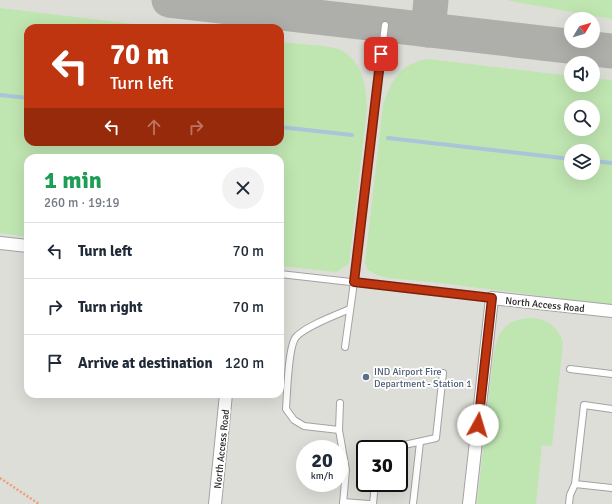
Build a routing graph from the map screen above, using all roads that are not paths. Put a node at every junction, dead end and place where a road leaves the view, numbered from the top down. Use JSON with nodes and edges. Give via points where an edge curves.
{"nodes":[{"id":1,"x":385,"y":25,"type":"dead end"},
{"id":2,"x":0,"y":243,"type":"edge"},
{"id":3,"x":24,"y":246,"type":"edge"},
{"id":4,"x":284,"y":274,"type":"edge"},
{"id":5,"x":354,"y":282,"type":"junction"},
{"id":6,"x":492,"y":298,"type":"junction"},
{"id":7,"x":350,"y":309,"type":"junction"},
{"id":8,"x":612,"y":312,"type":"edge"},
{"id":9,"x":345,"y":347,"type":"dead end"},
{"id":10,"x":570,"y":369,"type":"dead end"},
{"id":11,"x":443,"y":373,"type":"dead end"},
{"id":12,"x":612,"y":374,"type":"edge"},
{"id":13,"x":226,"y":398,"type":"edge"},
{"id":14,"x":340,"y":404,"type":"dead end"},
{"id":15,"x":612,"y":409,"type":"edge"},
{"id":16,"x":339,"y":430,"type":"junction"},
{"id":17,"x":420,"y":442,"type":"junction"},
{"id":18,"x":408,"y":444,"type":"edge"},
{"id":19,"x":575,"y":484,"type":"junction"},
{"id":20,"x":612,"y":488,"type":"edge"},
{"id":21,"x":374,"y":492,"type":"edge"},
{"id":22,"x":343,"y":503,"type":"edge"},
{"id":23,"x":215,"y":504,"type":"edge"},
{"id":24,"x":369,"y":504,"type":"edge"},
{"id":25,"x":373,"y":504,"type":"edge"},
{"id":26,"x":413,"y":504,"type":"edge"},
{"id":27,"x":469,"y":504,"type":"edge"},
{"id":28,"x":569,"y":504,"type":"edge"}],
"edges":[{"from":1,"to":5,"type":"lane"},
{"from":2,"to":3,"type":"street"},
{"from":4,"to":5,"type":"lane"},
{"from":5,"to":6,"type":"lane"},
{"from":5,"to":7,"type":"lane"},
{"from":6,"to":8,"type":"street","name":"North Access Road"},
{"from":6,"to":27,"type":"street","name":"North Access Road"},
{"from":7,"to":9,"type":"lane"},
{"from":7,"to":16,"type":"lane","via":[[305,330],[295,338],[291,348],[286,409],[294,420],[304,426]]},
{"from":10,"to":12,"type":"lane"},
{"from":11,"to":17,"type":"lane","via":[[436,438]]},
{"from":13,"to":23,"type":"street","name":"North Access Road"},
{"from":14,"to":16,"type":"lane"},
{"from":15,"to":19,"type":"lane","via":[[584,405]]},
{"from":16,"to":22,"type":"lane","via":[[346,470]]},
{"from":17,"to":18,"type":"lane"},
{"from":17,"to":26,"type":"lane"},
{"from":19,"to":20,"type":"lane"},
{"from":19,"to":28,"type":"lane"},
{"from":21,"to":25,"type":"lane"},
{"from":22,"to":24,"type":"lane"}]}
